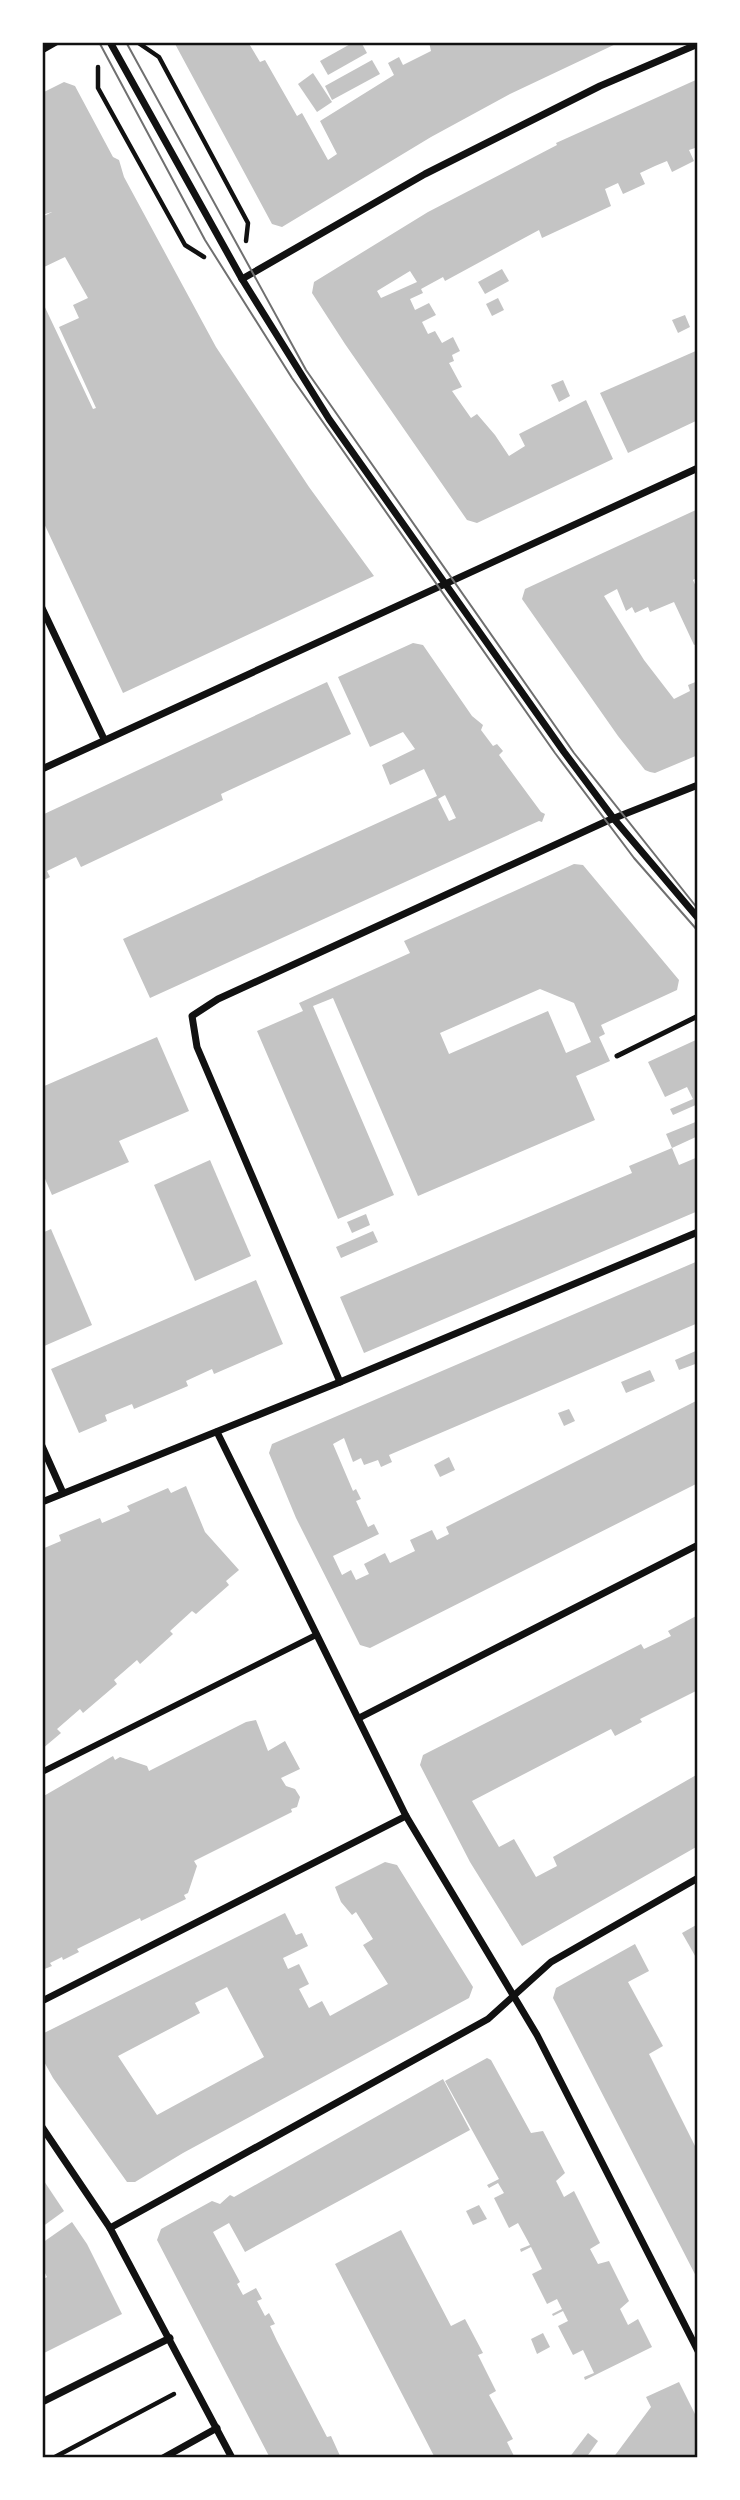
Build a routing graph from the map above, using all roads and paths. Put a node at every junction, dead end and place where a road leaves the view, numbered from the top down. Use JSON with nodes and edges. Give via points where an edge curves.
{"nodes":[{"id":1,"x":55,"y":42,"type":"edge"},
{"id":2,"x":110,"y":42,"type":"edge"},
{"id":3,"x":136,"y":42,"type":"edge"},
{"id":4,"x":698,"y":44,"type":"edge"},
{"id":5,"x":42,"y":50,"type":"edge"},
{"id":6,"x":98,"y":54,"type":"dead end"},
{"id":7,"x":242,"y":279,"type":"junction"},
{"id":8,"x":698,"y":468,"type":"edge"},
{"id":9,"x":444,"y":584,"type":"junction"},
{"id":10,"x":42,"y":608,"type":"edge"},
{"id":11,"x":104,"y":739,"type":"junction"},
{"id":12,"x":42,"y":769,"type":"edge"},
{"id":13,"x":698,"y":785,"type":"edge"},
{"id":14,"x":614,"y":819,"type":"junction"},
{"id":15,"x":698,"y":918,"type":"edge"},
{"id":16,"x":698,"y":1016,"type":"edge"},
{"id":17,"x":617,"y":1056,"type":"dead end"},
{"id":18,"x":698,"y":1231,"type":"edge"},
{"id":19,"x":340,"y":1382,"type":"junction"},
{"id":20,"x":217,"y":1432,"type":"junction"},
{"id":21,"x":42,"y":1446,"type":"edge"},
{"id":22,"x":63,"y":1493,"type":"junction"},
{"id":23,"x":42,"y":1502,"type":"edge"},
{"id":24,"x":698,"y":1545,"type":"edge"},
{"id":25,"x":316,"y":1634,"type":"junction"},
{"id":26,"x":359,"y":1718,"type":"junction"},
{"id":27,"x":42,"y":1772,"type":"edge"},
{"id":28,"x":406,"y":1816,"type":"junction"},
{"id":29,"x":698,"y":1878,"type":"edge"},
{"id":30,"x":514,"y":1995,"type":"junction"},
{"id":31,"x":42,"y":2001,"type":"edge"},
{"id":32,"x":42,"y":2127,"type":"edge"},
{"id":33,"x":110,"y":2228,"type":"junction"},
{"id":34,"x":170,"y":2338,"type":"junction"},
{"id":35,"x":698,"y":2351,"type":"edge"},
{"id":36,"x":193,"y":2383,"type":"junction"},
{"id":37,"x":42,"y":2402,"type":"edge"},
{"id":38,"x":217,"y":2428,"type":"junction"},
{"id":39,"x":56,"y":2457,"type":"edge"},
{"id":40,"x":163,"y":2458,"type":"edge"},
{"id":41,"x":232,"y":2458,"type":"edge"}],
"edges":[{"from":1,"to":5,"type":"street"},
{"from":2,"to":7,"type":"street"},
{"from":3,"to":7,"type":"path","via":[[159,57],[248,223]]},
{"from":4,"to":7,"type":"street","via":[[600,86],[425,174]]},
{"from":6,"to":7,"type":"path","via":[[99,88],[185,245]]},
{"from":7,"to":9,"type":"street","via":[[329,419]]},
{"from":8,"to":9,"type":"street"},
{"from":9,"to":11,"type":"street"},
{"from":9,"to":14,"type":"street"},
{"from":10,"to":11,"type":"street"},
{"from":11,"to":12,"type":"street"},
{"from":13,"to":14,"type":"street"},
{"from":14,"to":15,"type":"street"},
{"from":14,"to":19,"type":"street","via":[[230,993],[192,1016],[197,1047]]},
{"from":16,"to":17,"type":"lane"},
{"from":18,"to":19,"type":"street"},
{"from":19,"to":20,"type":"street"},
{"from":20,"to":22,"type":"street"},
{"from":20,"to":25,"type":"street"},
{"from":21,"to":22,"type":"street"},
{"from":22,"to":23,"type":"street"},
{"from":24,"to":26,"type":"street"},
{"from":25,"to":26,"type":"street"},
{"from":25,"to":27,"type":"street"},
{"from":26,"to":28,"type":"street"},
{"from":28,"to":30,"type":"street"},
{"from":28,"to":31,"type":"street"},
{"from":29,"to":30,"type":"street","via":[[551,1962]]},
{"from":30,"to":33,"type":"street","via":[[488,2020]]},
{"from":30,"to":35,"type":"street"},
{"from":32,"to":33,"type":"street"},
{"from":33,"to":34,"type":"street"},
{"from":34,"to":36,"type":"street"},
{"from":34,"to":37,"type":"street"},
{"from":36,"to":38,"type":"street"},
{"from":36,"to":39,"type":"path"},
{"from":38,"to":40,"type":"street"},
{"from":38,"to":41,"type":"street"}]}
